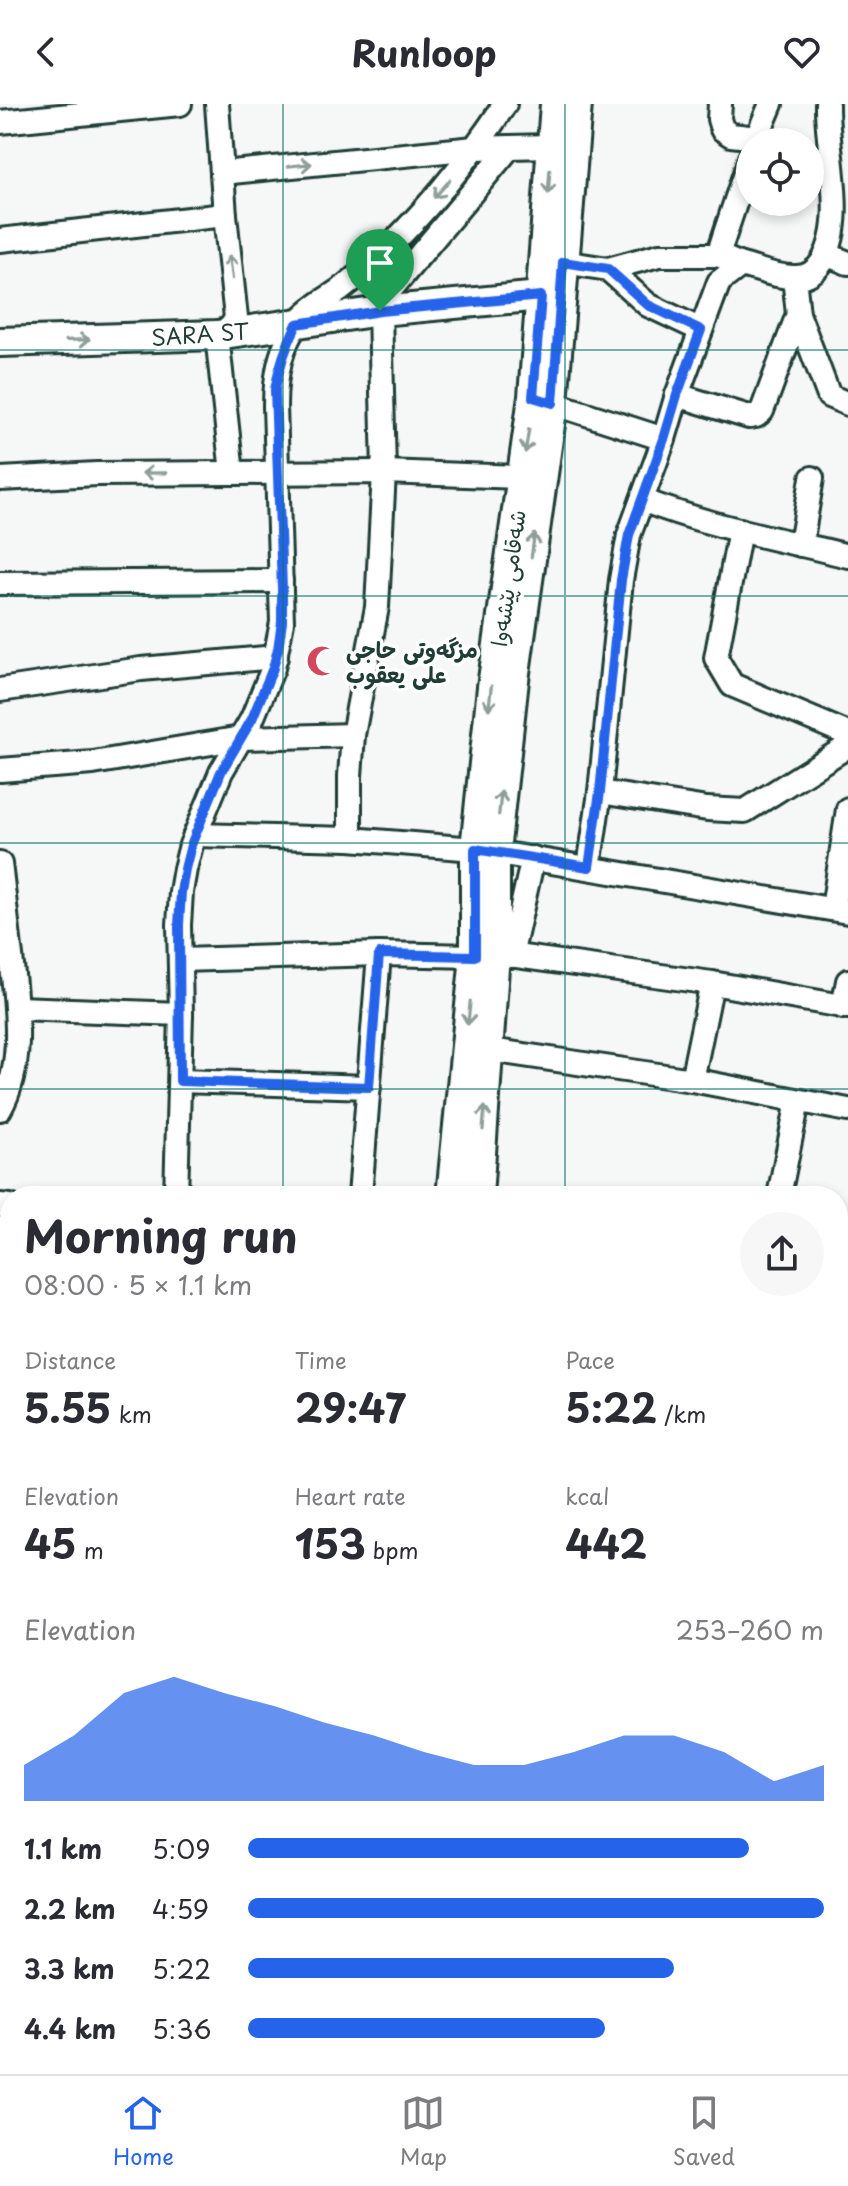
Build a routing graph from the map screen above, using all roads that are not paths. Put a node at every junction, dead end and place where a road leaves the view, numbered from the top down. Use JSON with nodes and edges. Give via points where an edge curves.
{"nodes":[{"id":1,"x":180,"y":104,"type":"edge"},
{"id":2,"x":217,"y":104,"type":"edge"},
{"id":3,"x":505,"y":104,"type":"edge"},
{"id":4,"x":555,"y":104,"type":"edge"},
{"id":5,"x":577,"y":104,"type":"edge"},
{"id":6,"x":720,"y":104,"type":"edge"},
{"id":7,"x":771,"y":104,"type":"edge"},
{"id":8,"x":827,"y":104,"type":"edge"},
{"id":9,"x":45,"y":110,"type":"edge"},
{"id":10,"x":0,"y":122,"type":"edge"},
{"id":11,"x":761,"y":128,"type":"edge"},
{"id":12,"x":736,"y":137,"type":"edge"},
{"id":13,"x":551,"y":146,"type":"junction"},
{"id":14,"x":510,"y":147,"type":"junction"},
{"id":15,"x":475,"y":148,"type":"junction"},
{"id":16,"x":222,"y":173,"type":"junction"},
{"id":17,"x":843,"y":183,"type":"edge"},
{"id":18,"x":736,"y":200,"type":"edge"},
{"id":19,"x":225,"y":215,"type":"junction"},
{"id":20,"x":0,"y":240,"type":"edge"},
{"id":21,"x":718,"y":255,"type":"junction"},
{"id":22,"x":838,"y":259,"type":"edge"},
{"id":23,"x":563,"y":262,"type":"junction"},
{"id":24,"x":741,"y":265,"type":"junction"},
{"id":25,"x":608,"y":269,"type":"junction"},
{"id":26,"x":794,"y":277,"type":"junction"},
{"id":27,"x":541,"y":296,"type":"junction"},
{"id":28,"x":380,"y":311,"type":"junction"},
{"id":29,"x":798,"y":314,"type":"junction"},
{"id":30,"x":297,"y":324,"type":"junction"},
{"id":31,"x":701,"y":330,"type":"junction"},
{"id":32,"x":217,"y":335,"type":"junction"},
{"id":33,"x":0,"y":342,"type":"edge"},
{"id":34,"x":677,"y":395,"type":"junction"},
{"id":35,"x":543,"y":400,"type":"junction"},
{"id":36,"x":848,"y":404,"type":"edge"},
{"id":37,"x":664,"y":439,"type":"junction"},
{"id":38,"x":384,"y":472,"type":"junction"},
{"id":39,"x":232,"y":473,"type":"junction"},
{"id":40,"x":277,"y":473,"type":"junction"},
{"id":41,"x":521,"y":477,"type":"junction"},
{"id":42,"x":812,"y":478,"type":"dead end"},
{"id":43,"x":0,"y":479,"type":"edge"},
{"id":44,"x":642,"y":500,"type":"junction"},
{"id":45,"x":740,"y":530,"type":"junction"},
{"id":46,"x":801,"y":545,"type":"junction"},
{"id":47,"x":848,"y":556,"type":"edge"},
{"id":48,"x":281,"y":581,"type":"junction"},
{"id":49,"x":0,"y":583,"type":"edge"},
{"id":50,"x":276,"y":657,"type":"junction"},
{"id":51,"x":0,"y":690,"type":"edge"},
{"id":52,"x":848,"y":734,"type":"edge"},
{"id":53,"x":353,"y":735,"type":"junction"},
{"id":54,"x":241,"y":738,"type":"junction"},
{"id":55,"x":848,"y":746,"type":"edge"},
{"id":56,"x":0,"y":770,"type":"edge"},
{"id":57,"x":600,"y":792,"type":"junction"},
{"id":58,"x":848,"y":809,"type":"edge"},
{"id":59,"x":195,"y":835,"type":"junction"},
{"id":60,"x":350,"y":839,"type":"junction"},
{"id":61,"x":485,"y":850,"type":"junction"},
{"id":62,"x":533,"y":858,"type":"junction"},
{"id":63,"x":0,"y":864,"type":"edge"},
{"id":64,"x":589,"y":867,"type":"junction"},
{"id":65,"x":840,"y":910,"type":"edge"},
{"id":66,"x":3,"y":918,"type":"edge"},
{"id":67,"x":379,"y":954,"type":"junction"},
{"id":68,"x":494,"y":955,"type":"junction"},
{"id":69,"x":180,"y":960,"type":"junction"},
{"id":70,"x":848,"y":981,"type":"edge"},
{"id":71,"x":712,"y":983,"type":"junction"},
{"id":72,"x":846,"y":1007,"type":"edge"},
{"id":73,"x":181,"y":1014,"type":"junction"},
{"id":74,"x":11,"y":1020,"type":"edge"},
{"id":75,"x":490,"y":1050,"type":"junction"},
{"id":76,"x":692,"y":1080,"type":"junction"},
{"id":77,"x":180,"y":1081,"type":"junction"},
{"id":78,"x":369,"y":1087,"type":"junction"},
{"id":79,"x":798,"y":1101,"type":"junction"},
{"id":80,"x":0,"y":1109,"type":"edge"},
{"id":81,"x":848,"y":1110,"type":"edge"},
{"id":82,"x":176,"y":1186,"type":"edge"},
{"id":83,"x":361,"y":1186,"type":"edge"},
{"id":84,"x":453,"y":1186,"type":"edge"},
{"id":85,"x":479,"y":1186,"type":"edge"},
{"id":86,"x":781,"y":1186,"type":"edge"}],
"edges":[{"from":1,"to":9,"type":"street"},
{"from":2,"to":16,"type":"street"},
{"from":3,"to":15,"type":"street"},
{"from":4,"to":13,"type":"main road","name":"شەقامی پێشەوا"},
{"from":5,"to":23,"type":"main road","name":"شەقامی پێشەوا"},
{"from":6,"to":12,"type":"street","via":[[722,129]]},
{"from":7,"to":11,"type":"street"},
{"from":8,"to":17,"type":"street","via":[[827,127]]},
{"from":9,"to":10,"type":"street"},
{"from":13,"to":14,"type":"street"},
{"from":13,"to":27,"type":"main road","name":"شەقامی پێشەوا","one_way":true},
{"from":14,"to":15,"type":"street"},
{"from":14,"to":28,"type":"street","via":[[388,293]]},
{"from":16,"to":15,"type":"street","one_way":true},
{"from":15,"to":30,"type":"street","one_way":true,"via":[[390,246]]},
{"from":16,"to":19,"type":"street"},
{"from":17,"to":22,"type":"street","via":[[835,236]]},
{"from":18,"to":21,"type":"street"},
{"from":19,"to":20,"type":"street"},
{"from":32,"to":19,"type":"street","one_way":true,"via":[[236,318]]},
{"from":21,"to":24,"type":"street"},
{"from":21,"to":25,"type":"street","via":[[659,255]]},
{"from":22,"to":26,"type":"street"},
{"from":23,"to":25,"type":"street"},
{"from":23,"to":35,"type":"main road","name":"شەقامی پێشەوا"},
{"from":24,"to":26,"type":"street"},
{"from":24,"to":31,"type":"street","via":[[719,282]]},
{"from":25,"to":31,"type":"street","via":[[648,305]]},
{"from":26,"to":29,"type":"street"},
{"from":27,"to":28,"type":"main road","name":"SARA ST"},
{"from":27,"to":35,"type":"main road","name":"شەقامی پێشەوا"},
{"from":28,"to":30,"type":"main road","name":"SARA ST"},
{"from":28,"to":38,"type":"street"},
{"from":29,"to":34,"type":"street","via":[[756,416]]},
{"from":29,"to":36,"type":"street","via":[[829,396]]},
{"from":30,"to":32,"type":"main road","name":"SARA ST"},
{"from":30,"to":40,"type":"street","via":[[279,364],[275,390]]},
{"from":31,"to":34,"type":"street"},
{"from":33,"to":32,"type":"main road","name":"SARA ST","one_way":true},
{"from":32,"to":39,"type":"street"},
{"from":34,"to":37,"type":"street"},
{"from":35,"to":37,"type":"street"},
{"from":35,"to":41,"type":"main road","name":"شەقامی پێشەوا","one_way":true},
{"from":61,"to":35,"type":"main road","name":"شەقامی پێشەوا","one_way":true,"via":[[514,680]]},
{"from":37,"to":44,"type":"street"},
{"from":38,"to":40,"type":"street"},
{"from":38,"to":41,"type":"street"},
{"from":38,"to":53,"type":"street","via":[[377,607]]},
{"from":39,"to":40,"type":"street"},
{"from":39,"to":43,"type":"street","one_way":true},
{"from":40,"to":48,"type":"street"},
{"from":41,"to":61,"type":"main road","name":"شەقامی پێشەوا","one_way":true,"via":[[492,687]]},
{"from":42,"to":46,"type":"street"},
{"from":44,"to":45,"type":"street"},
{"from":44,"to":57,"type":"street","via":[[621,580]]},
{"from":45,"to":46,"type":"street"},
{"from":45,"to":52,"type":"street","via":[[716,658],[732,685]]},
{"from":46,"to":47,"type":"street"},
{"from":48,"to":49,"type":"street"},
{"from":48,"to":50,"type":"street"},
{"from":50,"to":51,"type":"street","via":[[141,669]]},
{"from":50,"to":54,"type":"street"},
{"from":53,"to":54,"type":"street"},
{"from":53,"to":60,"type":"street"},
{"from":54,"to":56,"type":"street","via":[[93,763]]},
{"from":54,"to":59,"type":"street"},
{"from":55,"to":57,"type":"street","via":[[745,811]]},
{"from":57,"to":64,"type":"street"},
{"from":58,"to":65,"type":"street"},
{"from":59,"to":60,"type":"street"},
{"from":59,"to":69,"type":"street","via":[[181,892]]},
{"from":60,"to":61,"type":"street"},
{"from":61,"to":62,"type":"street"},
{"from":61,"to":68,"type":"main road","name":"شەقامی پێشەوا"},
{"from":62,"to":64,"type":"street"},
{"from":62,"to":68,"type":"street"},
{"from":63,"to":66,"type":"street"},
{"from":64,"to":65,"type":"street"},
{"from":66,"to":74,"type":"street"},
{"from":67,"to":68,"type":"street"},
{"from":67,"to":69,"type":"street"},
{"from":67,"to":78,"type":"street"},
{"from":68,"to":71,"type":"street"},
{"from":68,"to":75,"type":"main road","name":"شەقامی پێشەوا"},
{"from":68,"to":84,"type":"main road","name":"شەقامی پێشەوا","one_way":true},
{"from":69,"to":73,"type":"street"},
{"from":70,"to":72,"type":"street"},
{"from":71,"to":72,"type":"street"},
{"from":71,"to":76,"type":"street"},
{"from":73,"to":74,"type":"street"},
{"from":73,"to":77,"type":"street"},
{"from":74,"to":80,"type":"street","via":[[16,1053]]},
{"from":75,"to":76,"type":"street"},
{"from":85,"to":75,"type":"main road","name":"شەقامی پێشەوا","one_way":true},
{"from":76,"to":79,"type":"street"},
{"from":77,"to":78,"type":"street"},
{"from":77,"to":82,"type":"street"},
{"from":78,"to":83,"type":"street"},
{"from":79,"to":81,"type":"street"},
{"from":79,"to":86,"type":"street"}]}
